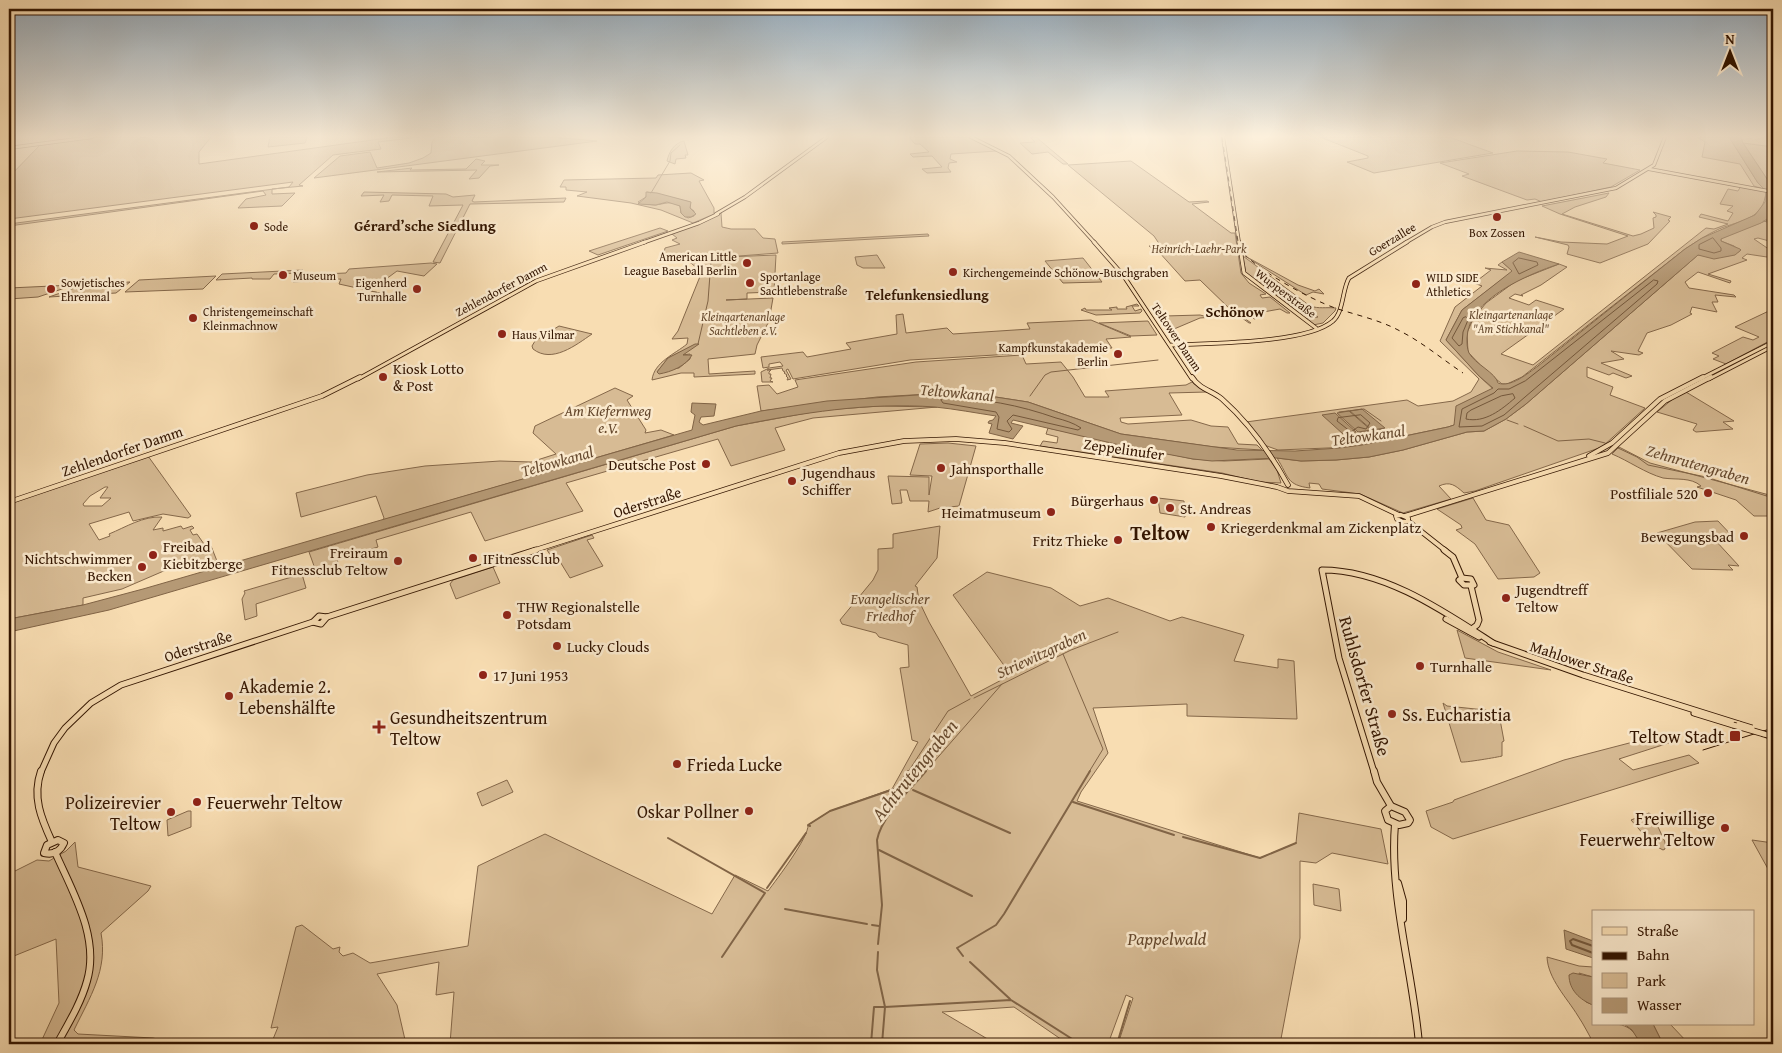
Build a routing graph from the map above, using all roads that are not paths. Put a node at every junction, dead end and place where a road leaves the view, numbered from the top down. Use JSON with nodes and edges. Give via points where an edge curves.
{"nodes":[{"id":1,"x":760,"y":186,"type":"edge"},
{"id":2,"x":1041,"y":186,"type":"edge"},
{"id":3,"x":1231,"y":186,"type":"edge"},
{"id":4,"x":1620,"y":186,"type":"edge"},
{"id":5,"x":1742,"y":186,"type":"edge"},
{"id":6,"x":1773,"y":192,"type":"edge"},
{"id":7,"x":1316,"y":328,"type":"junction"},
{"id":8,"x":1773,"y":344,"type":"edge"},
{"id":9,"x":1171,"y":345,"type":"junction"},
{"id":10,"x":981,"y":440,"type":"joint"},
{"id":11,"x":1284,"y":486,"type":"junction"},
{"id":12,"x":9,"y":502,"type":"edge"},
{"id":13,"x":1407,"y":519,"type":"junction"},
{"id":14,"x":1322,"y":570,"type":"joint"},
{"id":15,"x":1465,"y":578,"type":"junction"},
{"id":16,"x":1469,"y":586,"type":"junction"},
{"id":17,"x":1470,"y":631,"type":"junction"},
{"id":18,"x":1770,"y":735,"type":"edge"},
{"id":19,"x":1390,"y":806,"type":"junction"},
{"id":20,"x":1396,"y":824,"type":"junction"},
{"id":21,"x":52,"y":842,"type":"junction"},
{"id":22,"x":55,"y":852,"type":"junction"},
{"id":23,"x":57,"y":1044,"type":"edge"},
{"id":24,"x":1419,"y":1044,"type":"edge"}],
"edges":[{"from":1,"to":12,"type":"main road","name":"Zehlendorfer Damm","via":[[742,201],[714,215],[536,281],[346,385],[309,401]]},
{"from":2,"to":9,"type":"main road","name":"Teltower Damm","via":[[1126,280]]},
{"from":3,"to":7,"type":"main road","name":"Wupperstraße","via":[[1244,274]]},
{"from":4,"to":7,"type":"main road","name":"Goerzallee","via":[[1432,226],[1348,278],[1335,318]]},
{"from":5,"to":6,"type":"main road"},
{"from":7,"to":9,"type":"main road","via":[[1268,339]]},
{"from":8,"to":13,"type":"main road","via":[[1665,401],[1608,453],[1417,512]]},
{"from":9,"to":11,"type":"main road","name":"Teltower Damm","via":[[1196,384],[1221,398],[1244,422],[1273,459],[1281,472]]},
{"from":10,"to":11,"type":"main road","name":"Zeppelinufer"},
{"from":10,"to":21,"type":"main road","name":"Oderstraße","via":[[921,440],[845,452],[327,617],[321,624],[313,622],[130,681],[94,700],[73,719],[48,754],[36,795]]},
{"from":11,"to":13,"type":"main road","name":"Zeppelinufer","via":[[1288,491],[1359,496]]},
{"from":13,"to":15,"type":"main road","via":[[1449,554]]},
{"from":14,"to":17,"type":"main road","name":"Mahlower Straße","via":[[1370,576]]},
{"from":14,"to":19,"type":"main road","name":"Ruhlsdorfer Straße","via":[[1340,658],[1377,782]]},
{"from":15,"to":16,"type":"main road","via":[[1474,582]]},
{"from":15,"to":16,"type":"main road","via":[[1460,582]]},
{"from":16,"to":17,"type":"main road","via":[[1480,620]]},
{"from":17,"to":18,"type":"main road","name":"Mahlower Straße","bridge":true,"via":[[1522,655]]},
{"from":19,"to":20,"type":"main road","name":"Ruhlsdorfer Straße","via":[[1385,809],[1385,815]]},
{"from":19,"to":20,"type":"main road","via":[[1401,808],[1409,816],[1406,825]]},
{"from":20,"to":24,"type":"main road","via":[[1393,849]]},
{"from":21,"to":22,"type":"main road","via":[[44,852]]},
{"from":21,"to":22,"type":"main road","via":[[60,840],[64,843]]},
{"from":22,"to":23,"type":"main road","via":[[87,933],[92,958],[86,985]]}]}
